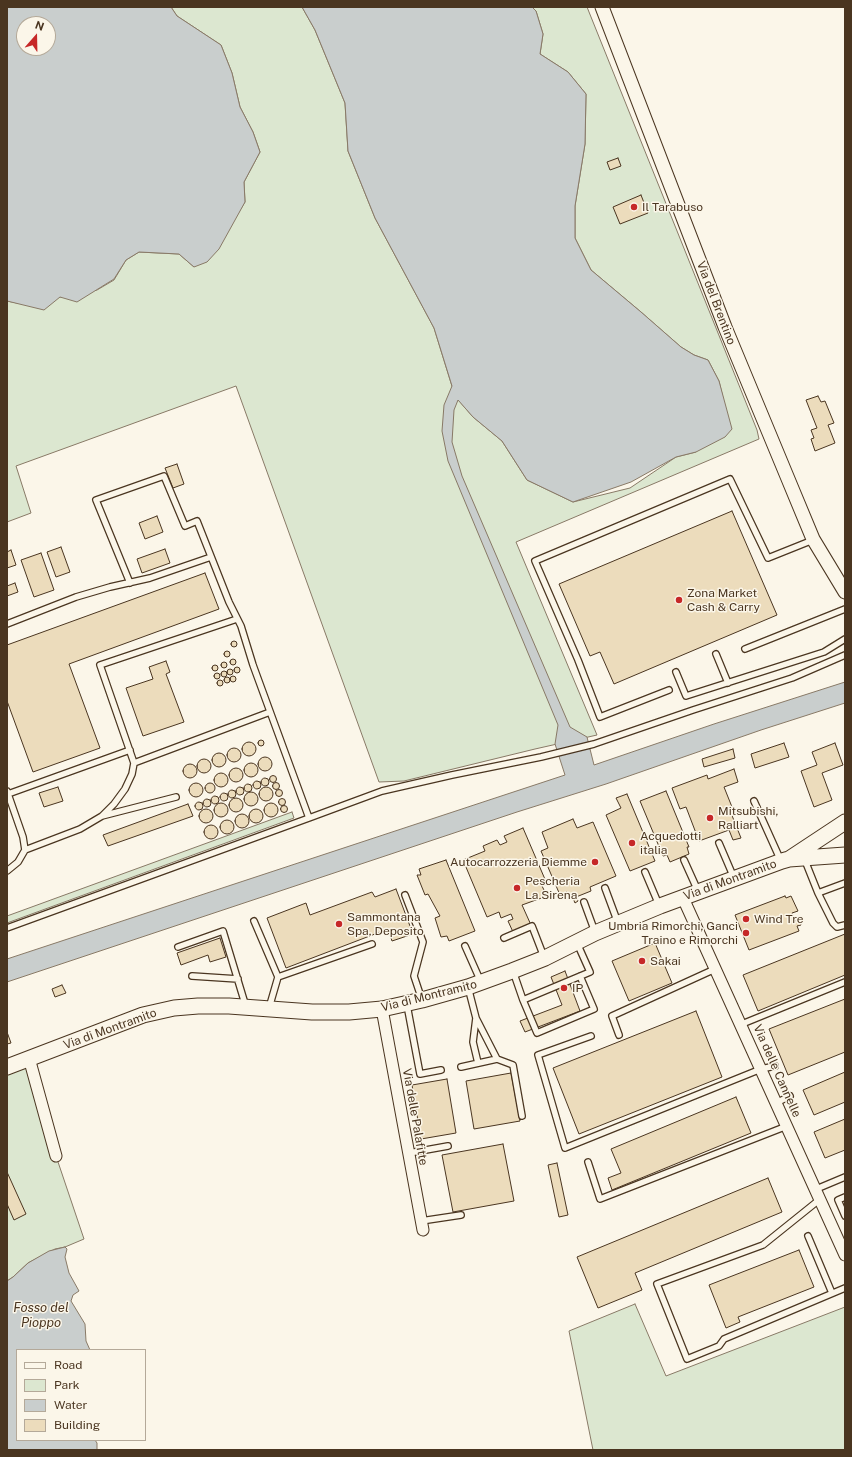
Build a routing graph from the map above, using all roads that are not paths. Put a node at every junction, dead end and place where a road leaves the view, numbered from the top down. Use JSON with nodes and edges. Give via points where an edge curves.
{"nodes":[{"id":1,"x":602,"y":7,"type":"edge"},
{"id":2,"x":813,"y":539,"type":"junction"},
{"id":3,"x":211,"y":557,"type":"junction"},
{"id":4,"x":130,"y":583,"type":"junction"},
{"id":5,"x":845,"y":592,"type":"edge"},
{"id":6,"x":845,"y":609,"type":"edge"},
{"id":7,"x":237,"y":618,"type":"junction"},
{"id":8,"x":7,"y":624,"type":"edge"},
{"id":9,"x":845,"y":639,"type":"edge"},
{"id":10,"x":745,"y":649,"type":"dead end"},
{"id":11,"x":716,"y":654,"type":"dead end"},
{"id":12,"x":845,"y":655,"type":"edge"},
{"id":13,"x":676,"y":672,"type":"dead end"},
{"id":14,"x":728,"y":683,"type":"junction"},
{"id":15,"x":669,"y":690,"type":"dead end"},
{"id":16,"x":270,"y":712,"type":"junction"},
{"id":17,"x":130,"y":750,"type":"junction"},
{"id":18,"x":134,"y":762,"type":"junction"},
{"id":19,"x":8,"y":792,"type":"edge"},
{"id":20,"x":176,"y":797,"type":"dead end"},
{"id":21,"x":754,"y":801,"type":"dead end"},
{"id":22,"x":102,"y":816,"type":"junction"},
{"id":23,"x":309,"y":818,"type":"junction"},
{"id":24,"x":845,"y":822,"type":"edge"},
{"id":25,"x":719,"y":843,"type":"dead end"},
{"id":26,"x":25,"y":850,"type":"junction"},
{"id":27,"x":845,"y":855,"type":"edge"},
{"id":28,"x":804,"y":858,"type":"junction"},
{"id":29,"x":684,"y":860,"type":"dead end"},
{"id":30,"x":785,"y":860,"type":"junction"},
{"id":31,"x":7,"y":871,"type":"edge"},
{"id":32,"x":645,"y":872,"type":"dead end"},
{"id":33,"x":734,"y":879,"type":"junction"},
{"id":34,"x":845,"y":883,"type":"edge"},
{"id":35,"x":605,"y":888,"type":"dead end"},
{"id":36,"x":699,"y":893,"type":"junction"},
{"id":37,"x":818,"y":893,"type":"junction"},
{"id":38,"x":405,"y":895,"type":"dead end"},
{"id":39,"x":684,"y":898,"type":"junction"},
{"id":40,"x":584,"y":902,"type":"dead end"},
{"id":41,"x":660,"y":906,"type":"junction"},
{"id":42,"x":254,"y":921,"type":"dead end"},
{"id":43,"x":618,"y":924,"type":"junction"},
{"id":44,"x":845,"y":925,"type":"edge"},
{"id":45,"x":7,"y":928,"type":"edge"},
{"id":46,"x":595,"y":933,"type":"junction"},
{"id":47,"x":504,"y":938,"type":"dead end"},
{"id":48,"x":577,"y":943,"type":"junction"},
{"id":49,"x":372,"y":944,"type":"dead end"},
{"id":50,"x":465,"y":946,"type":"dead end"},
{"id":51,"x":178,"y":947,"type":"dead end"},
{"id":52,"x":545,"y":958,"type":"junction"},
{"id":53,"x":715,"y":969,"type":"junction"},
{"id":54,"x":512,"y":971,"type":"junction"},
{"id":55,"x":192,"y":976,"type":"dead end"},
{"id":56,"x":580,"y":976,"type":"junction"},
{"id":57,"x":278,"y":977,"type":"junction"},
{"id":58,"x":238,"y":978,"type":"junction"},
{"id":59,"x":845,"y":982,"type":"edge"},
{"id":60,"x":474,"y":985,"type":"junction"},
{"id":61,"x":422,"y":1000,"type":"junction"},
{"id":62,"x":523,"y":1000,"type":"junction"},
{"id":63,"x":407,"y":1004,"type":"junction"},
{"id":64,"x":246,"y":1007,"type":"junction"},
{"id":65,"x":269,"y":1008,"type":"junction"},
{"id":66,"x":382,"y":1009,"type":"junction"},
{"id":67,"x":476,"y":1018,"type":"junction"},
{"id":68,"x":742,"y":1024,"type":"junction"},
{"id":69,"x":591,"y":1036,"type":"dead end"},
{"id":70,"x":619,"y":1036,"type":"dead end"},
{"id":71,"x":29,"y":1058,"type":"junction"},
{"id":72,"x":497,"y":1059,"type":"junction"},
{"id":73,"x":478,"y":1063,"type":"junction"},
{"id":74,"x":775,"y":1066,"type":"dead end"},
{"id":75,"x":7,"y":1067,"type":"edge"},
{"id":76,"x":460,"y":1067,"type":"dead end"},
{"id":77,"x":762,"y":1069,"type":"junction"},
{"id":78,"x":441,"y":1070,"type":"dead end"},
{"id":79,"x":790,"y":1096,"type":"dead end"},
{"id":80,"x":776,"y":1103,"type":"junction"},
{"id":81,"x":522,"y":1116,"type":"dead end"},
{"id":82,"x":787,"y":1126,"type":"junction"},
{"id":83,"x":448,"y":1146,"type":"dead end"},
{"id":84,"x":409,"y":1153,"type":"junction"},
{"id":85,"x":56,"y":1156,"type":"dead end"},
{"id":86,"x":588,"y":1162,"type":"dead end"},
{"id":87,"x":845,"y":1178,"type":"edge"},
{"id":88,"x":814,"y":1190,"type":"junction"},
{"id":89,"x":845,"y":1197,"type":"edge"},
{"id":90,"x":819,"y":1200,"type":"junction"},
{"id":91,"x":460,"y":1215,"type":"dead end"},
{"id":92,"x":845,"y":1216,"type":"edge"},
{"id":93,"x":422,"y":1226,"type":"joint"},
{"id":94,"x":808,"y":1236,"type":"dead end"},
{"id":95,"x":845,"y":1255,"type":"edge"},
{"id":96,"x":845,"y":1288,"type":"edge"},
{"id":97,"x":832,"y":1293,"type":"junction"}],
"edges":[{"from":1,"to":2,"type":"street","name":"Via del Brentino","via":[[725,327]]},
{"from":2,"to":5,"type":"street","name":"Via del Brentino"},
{"from":2,"to":15,"type":"lane","via":[[768,558],[730,478],[535,561],[600,717]]},
{"from":3,"to":4,"type":"lane"},
{"from":3,"to":4,"type":"lane","via":[[197,521],[185,526],[164,476],[96,500]]},
{"from":3,"to":7,"type":"lane"},
{"from":4,"to":8,"type":"lane","via":[[76,597]]},
{"from":6,"to":10,"type":"lane"},
{"from":7,"to":16,"type":"lane"},
{"from":7,"to":17,"type":"lane","via":[[100,665]]},
{"from":9,"to":14,"type":"lane","via":[[824,652]]},
{"from":11,"to":14,"type":"lane"},
{"from":12,"to":23,"type":"lane","via":[[792,678],[594,744],[382,791]]},
{"from":13,"to":14,"type":"lane","via":[[686,696]]},
{"from":16,"to":18,"type":"lane"},
{"from":16,"to":23,"type":"lane"},
{"from":17,"to":18,"type":"lane"},
{"from":17,"to":19,"type":"lane"},
{"from":18,"to":22,"type":"lane","via":[[125,789]]},
{"from":19,"to":26,"type":"lane"},
{"from":20,"to":22,"type":"lane"},
{"from":21,"to":30,"type":"lane"},
{"from":22,"to":26,"type":"lane","via":[[80,829]]},
{"from":23,"to":45,"type":"lane"},
{"from":24,"to":30,"type":"main road","name":"Via di Montramito"},
{"from":25,"to":33,"type":"lane"},
{"from":26,"to":31,"type":"lane","via":[[18,862]]},
{"from":27,"to":28,"type":"main road","name":"Via di Montramito"},
{"from":28,"to":30,"type":"main road","name":"Via di Montramito"},
{"from":28,"to":37,"type":"lane"},
{"from":29,"to":36,"type":"lane"},
{"from":30,"to":33,"type":"main road","name":"Via di Montramito"},
{"from":32,"to":41,"type":"lane"},
{"from":33,"to":36,"type":"main road","name":"Via di Montramito"},
{"from":34,"to":37,"type":"lane"},
{"from":35,"to":43,"type":"lane"},
{"from":36,"to":39,"type":"main road","name":"Via di Montramito"},
{"from":37,"to":44,"type":"lane","via":[[834,925]]},
{"from":38,"to":61,"type":"lane","via":[[423,942],[414,976]]},
{"from":39,"to":41,"type":"main road","name":"Via di Montramito"},
{"from":39,"to":53,"type":"street","name":"Via delle Cannelle"},
{"from":40,"to":46,"type":"lane"},
{"from":41,"to":43,"type":"main road","name":"Via di Montramito"},
{"from":42,"to":57,"type":"lane"},
{"from":43,"to":46,"type":"main road","name":"Via di Montramito"},
{"from":46,"to":48,"type":"main road","name":"Via di Montramito"},
{"from":47,"to":52,"type":"lane","via":[[532,926]]},
{"from":48,"to":52,"type":"main road","name":"Via di Montramito"},
{"from":48,"to":56,"type":"lane","via":[[590,972]]},
{"from":49,"to":57,"type":"lane"},
{"from":50,"to":60,"type":"lane"},
{"from":51,"to":58,"type":"lane","via":[[223,932]]},
{"from":52,"to":54,"type":"main road","name":"Via di Montramito"},
{"from":53,"to":68,"type":"street","name":"Via delle Cannelle"},
{"from":53,"to":70,"type":"lane","via":[[612,1016]]},
{"from":54,"to":60,"type":"main road","name":"Via di Montramito"},
{"from":54,"to":62,"type":"lane"},
{"from":55,"to":58,"type":"lane"},
{"from":56,"to":62,"type":"lane"},
{"from":56,"to":62,"type":"lane","via":[[594,1009],[537,1033]]},
{"from":57,"to":65,"type":"lane"},
{"from":58,"to":64,"type":"lane"},
{"from":59,"to":68,"type":"lane"},
{"from":60,"to":61,"type":"main road","name":"Via di Montramito"},
{"from":60,"to":67,"type":"lane"},
{"from":61,"to":63,"type":"main road","name":"Via di Montramito"},
{"from":63,"to":66,"type":"main road","name":"Via di Montramito"},
{"from":63,"to":78,"type":"lane","via":[[420,1074]]},
{"from":64,"to":65,"type":"main road","name":"Via di Montramito"},
{"from":64,"to":71,"type":"main road","name":"Via di Montramito","via":[[198,1006],[164,1010],[143,1015]]},
{"from":65,"to":66,"type":"main road","name":"Via di Montramito","via":[[312,1012]]},
{"from":66,"to":84,"type":"street","name":"Via delle Palafitte"},
{"from":67,"to":72,"type":"lane"},
{"from":67,"to":73,"type":"lane","via":[[473,1042]]},
{"from":68,"to":77,"type":"street","name":"Via delle Cannelle"},
{"from":69,"to":77,"type":"lane","via":[[538,1055],[565,1148]]},
{"from":71,"to":75,"type":"main road","name":"Via di Montramito"},
{"from":71,"to":85,"type":"street"},
{"from":72,"to":73,"type":"lane"},
{"from":72,"to":81,"type":"lane","via":[[513,1065]]},
{"from":73,"to":76,"type":"lane"},
{"from":74,"to":77,"type":"lane"},
{"from":77,"to":80,"type":"street","name":"Via delle Cannelle"},
{"from":79,"to":80,"type":"lane"},
{"from":80,"to":82,"type":"street","name":"Via delle Cannelle"},
{"from":82,"to":86,"type":"lane","via":[[600,1199]]},
{"from":82,"to":88,"type":"street","name":"Via delle Cannelle"},
{"from":83,"to":84,"type":"lane"},
{"from":84,"to":93,"type":"street","name":"Via delle Palafitte"},
{"from":87,"to":88,"type":"lane"},
{"from":88,"to":90,"type":"street","name":"Via delle Cannelle"},
{"from":89,"to":92,"type":"lane","via":[[838,1200]]},
{"from":90,"to":95,"type":"street","name":"Via delle Cannelle"},
{"from":90,"to":97,"type":"lane","via":[[763,1245],[657,1284],[687,1359],[719,1346],[724,1339]]},
{"from":91,"to":93,"type":"lane"},
{"from":94,"to":97,"type":"lane"},
{"from":96,"to":97,"type":"lane"}]}
